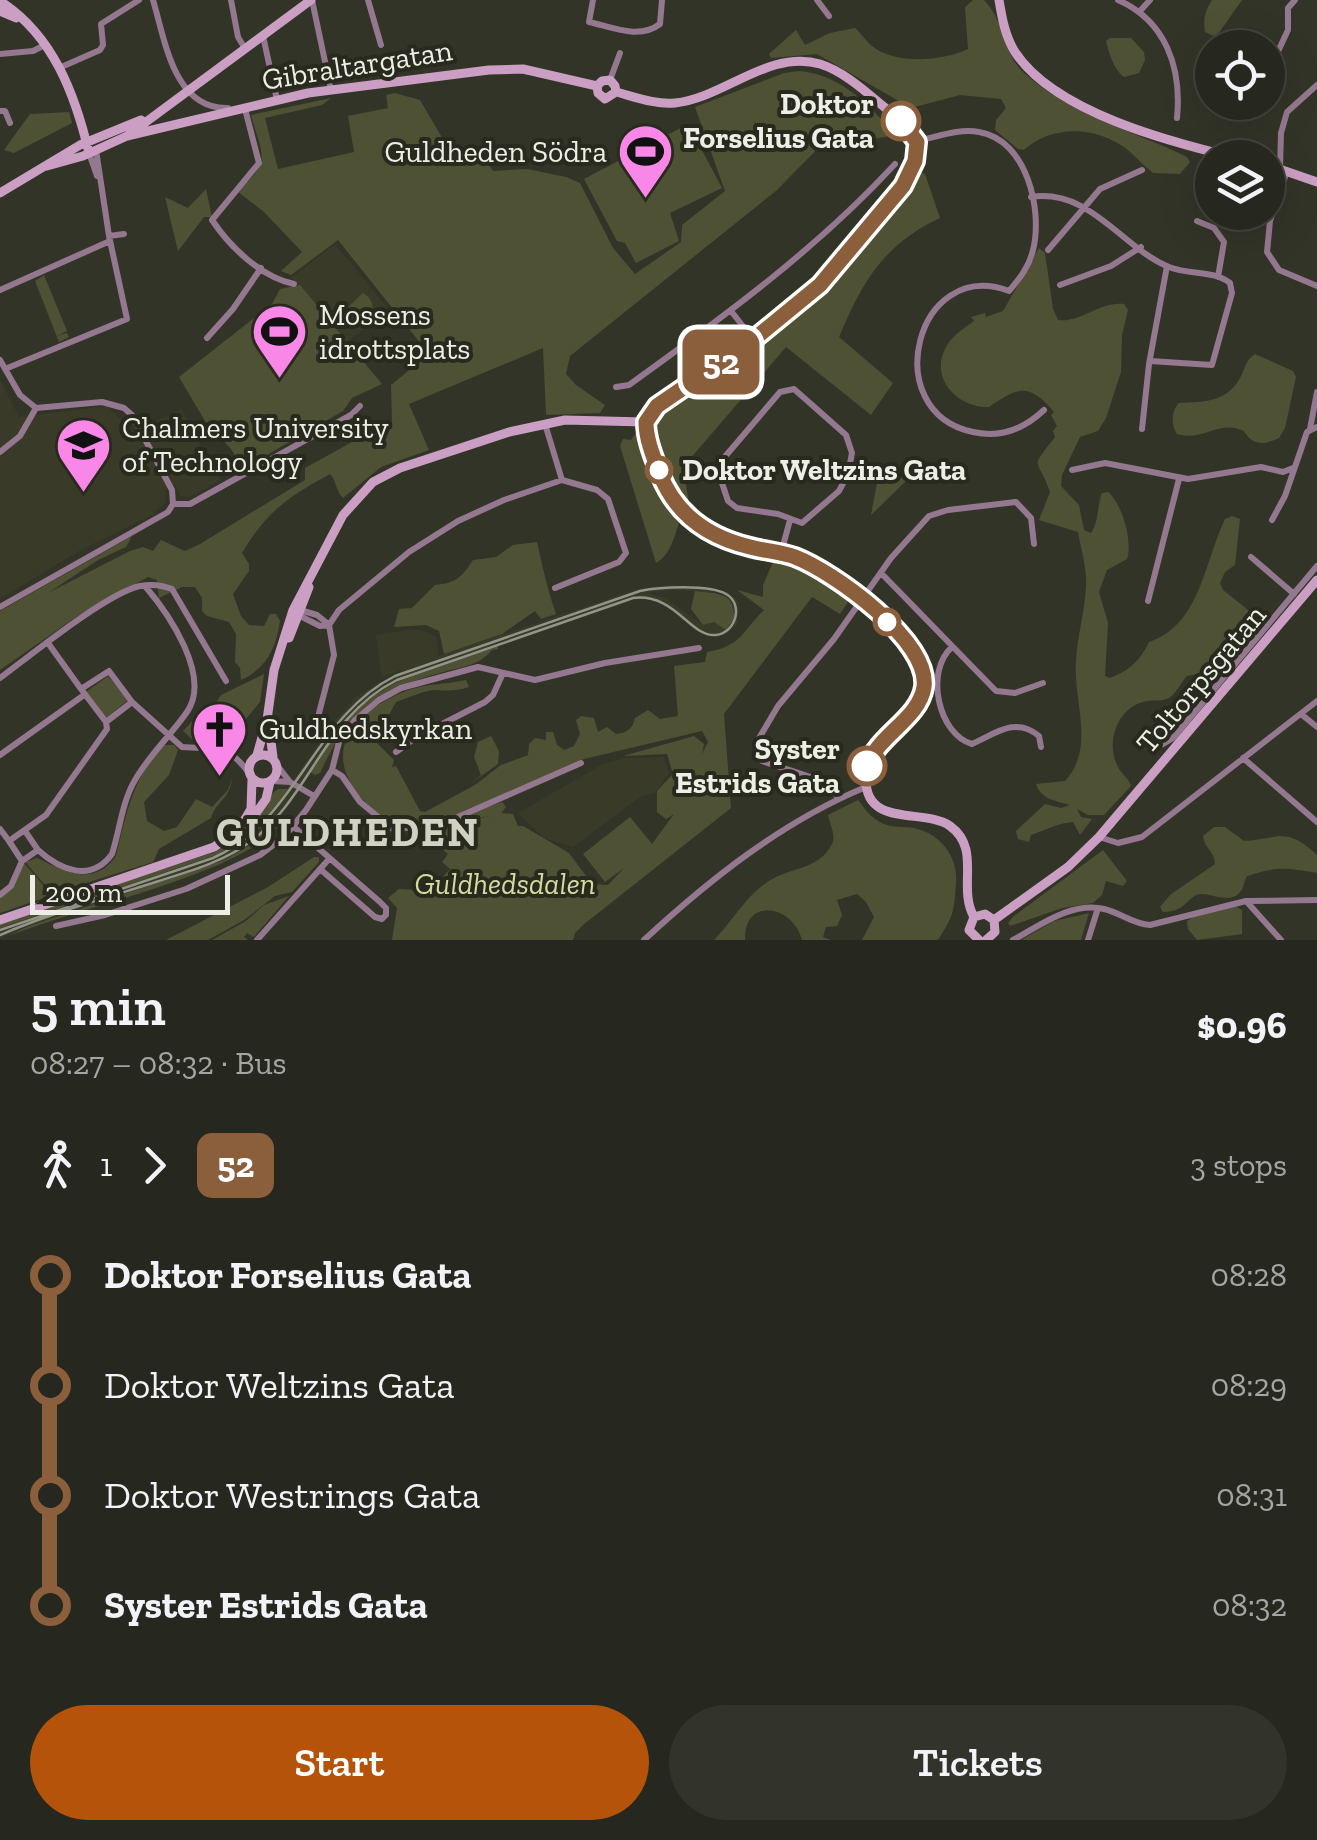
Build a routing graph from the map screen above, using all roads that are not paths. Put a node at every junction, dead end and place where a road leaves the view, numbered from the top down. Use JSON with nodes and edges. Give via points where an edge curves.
{"nodes":[{"id":1,"x":139,"y":0,"type":"edge"},
{"id":2,"x":153,"y":0,"type":"edge"},
{"id":3,"x":231,"y":0,"type":"edge"},
{"id":4,"x":312,"y":0,"type":"edge"},
{"id":5,"x":368,"y":0,"type":"edge"},
{"id":6,"x":592,"y":0,"type":"edge"},
{"id":7,"x":662,"y":0,"type":"edge"},
{"id":8,"x":998,"y":0,"type":"edge"},
{"id":9,"x":1118,"y":0,"type":"edge"},
{"id":10,"x":1150,"y":0,"type":"edge"},
{"id":11,"x":1295,"y":0,"type":"edge"},
{"id":12,"x":0,"y":1,"type":"edge"},
{"id":13,"x":821,"y":1,"type":"edge"},
{"id":14,"x":9,"y":6,"type":"edge"},
{"id":15,"x":1140,"y":11,"type":"junction"},
{"id":16,"x":830,"y":16,"type":"dead end"},
{"id":17,"x":627,"y":31,"type":"junction"},
{"id":18,"x":262,"y":35,"type":"junction"},
{"id":19,"x":1285,"y":36,"type":"edge"},
{"id":20,"x":43,"y":43,"type":"junction"},
{"id":21,"x":623,"y":44,"type":"dead end"},
{"id":22,"x":381,"y":45,"type":"dead end"},
{"id":23,"x":244,"y":47,"type":"junction"},
{"id":24,"x":620,"y":53,"type":"dead end"},
{"id":25,"x":0,"y":54,"type":"edge"},
{"id":26,"x":59,"y":68,"type":"junction"},
{"id":27,"x":610,"y":80,"type":"junction"},
{"id":28,"x":1317,"y":85,"type":"edge"},
{"id":29,"x":597,"y":86,"type":"junction"},
{"id":30,"x":186,"y":90,"type":"junction"},
{"id":31,"x":331,"y":90,"type":"junction"},
{"id":32,"x":616,"y":92,"type":"junction"},
{"id":33,"x":277,"y":100,"type":"junction"},
{"id":34,"x":247,"y":108,"type":"junction"},
{"id":35,"x":0,"y":112,"type":"edge"},
{"id":36,"x":148,"y":118,"type":"junction"},
{"id":37,"x":1178,"y":118,"type":"dead end"},
{"id":38,"x":10,"y":123,"type":"dead end"},
{"id":39,"x":127,"y":136,"type":"junction"},
{"id":40,"x":1282,"y":140,"type":"edge"},
{"id":41,"x":917,"y":142,"type":"junction"},
{"id":42,"x":1195,"y":145,"type":"edge"},
{"id":43,"x":91,"y":146,"type":"junction"},
{"id":44,"x":895,"y":164,"type":"dead end"},
{"id":45,"x":1285,"y":169,"type":"edge"},
{"id":46,"x":1142,"y":170,"type":"dead end"},
{"id":47,"x":1317,"y":182,"type":"edge"},
{"id":48,"x":0,"y":194,"type":"edge"},
{"id":49,"x":1031,"y":197,"type":"junction"},
{"id":50,"x":1082,"y":208,"type":"junction"},
{"id":51,"x":1215,"y":230,"type":"edge"},
{"id":52,"x":1269,"y":230,"type":"edge"},
{"id":53,"x":124,"y":234,"type":"dead end"},
{"id":54,"x":109,"y":238,"type":"junction"},
{"id":55,"x":1140,"y":247,"type":"junction"},
{"id":56,"x":1048,"y":250,"type":"dead end"},
{"id":57,"x":1168,"y":266,"type":"junction"},
{"id":58,"x":262,"y":268,"type":"junction"},
{"id":59,"x":1218,"y":276,"type":"junction"},
{"id":60,"x":294,"y":284,"type":"dead end"},
{"id":61,"x":1060,"y":285,"type":"dead end"},
{"id":62,"x":1317,"y":286,"type":"edge"},
{"id":63,"x":0,"y":290,"type":"edge"},
{"id":64,"x":731,"y":310,"type":"junction"},
{"id":65,"x":207,"y":338,"type":"dead end"},
{"id":66,"x":753,"y":340,"type":"junction"},
{"id":67,"x":0,"y":360,"type":"edge"},
{"id":68,"x":1150,"y":361,"type":"junction"},
{"id":69,"x":5,"y":369,"type":"junction"},
{"id":70,"x":616,"y":387,"type":"dead end"},
{"id":71,"x":1317,"y":392,"type":"edge"},
{"id":72,"x":360,"y":406,"type":"dead end"},
{"id":73,"x":36,"y":408,"type":"junction"},
{"id":74,"x":1044,"y":410,"type":"dead end"},
{"id":75,"x":646,"y":422,"type":"junction"},
{"id":76,"x":545,"y":424,"type":"junction"},
{"id":77,"x":1313,"y":428,"type":"edge"},
{"id":78,"x":1142,"y":429,"type":"dead end"},
{"id":79,"x":0,"y":452,"type":"edge"},
{"id":80,"x":1294,"y":468,"type":"junction"},
{"id":81,"x":1072,"y":470,"type":"dead end"},
{"id":82,"x":1180,"y":479,"type":"junction"},
{"id":83,"x":562,"y":480,"type":"junction"},
{"id":84,"x":173,"y":504,"type":"junction"},
{"id":85,"x":790,"y":520,"type":"junction"},
{"id":86,"x":1272,"y":520,"type":"dead end"},
{"id":87,"x":1034,"y":544,"type":"dead end"},
{"id":88,"x":781,"y":553,"type":"junction"},
{"id":89,"x":1250,"y":557,"type":"dead end"},
{"id":90,"x":1317,"y":566,"type":"edge"},
{"id":91,"x":881,"y":572,"type":"junction"},
{"id":92,"x":1317,"y":580,"type":"edge"},
{"id":93,"x":145,"y":586,"type":"junction"},
{"id":94,"x":555,"y":588,"type":"dead end"},
{"id":95,"x":1294,"y":594,"type":"junction"},
{"id":96,"x":860,"y":598,"type":"junction"},
{"id":97,"x":1148,"y":601,"type":"dead end"},
{"id":98,"x":0,"y":607,"type":"edge"},
{"id":99,"x":298,"y":612,"type":"junction"},
{"id":100,"x":329,"y":625,"type":"junction"},
{"id":101,"x":194,"y":626,"type":"junction"},
{"id":102,"x":178,"y":636,"type":"junction"},
{"id":103,"x":48,"y":642,"type":"junction"},
{"id":104,"x":952,"y":647,"type":"junction"},
{"id":105,"x":699,"y":648,"type":"dead end"},
{"id":106,"x":503,"y":672,"type":"junction"},
{"id":107,"x":0,"y":678,"type":"edge"},
{"id":108,"x":226,"y":681,"type":"dead end"},
{"id":109,"x":1042,"y":683,"type":"dead end"},
{"id":110,"x":83,"y":692,"type":"junction"},
{"id":111,"x":1317,"y":701,"type":"edge"},
{"id":112,"x":132,"y":702,"type":"junction"},
{"id":113,"x":268,"y":714,"type":"junction"},
{"id":114,"x":1301,"y":714,"type":"junction"},
{"id":115,"x":318,"y":717,"type":"dead end"},
{"id":116,"x":106,"y":722,"type":"junction"},
{"id":117,"x":1317,"y":727,"type":"edge"},
{"id":118,"x":167,"y":735,"type":"junction"},
{"id":119,"x":1164,"y":744,"type":"dead end"},
{"id":120,"x":1040,"y":747,"type":"dead end"},
{"id":121,"x":396,"y":752,"type":"dead end"},
{"id":122,"x":0,"y":755,"type":"edge"},
{"id":123,"x":237,"y":756,"type":"junction"},
{"id":124,"x":256,"y":756,"type":"junction"},
{"id":125,"x":1243,"y":758,"type":"junction"},
{"id":126,"x":274,"y":761,"type":"junction"},
{"id":127,"x":582,"y":763,"type":"dead end"},
{"id":128,"x":332,"y":770,"type":"junction"},
{"id":129,"x":251,"y":776,"type":"junction"},
{"id":130,"x":271,"y":782,"type":"junction"},
{"id":131,"x":290,"y":782,"type":"junction"},
{"id":132,"x":866,"y":787,"type":"junction"},
{"id":133,"x":314,"y":796,"type":"junction"},
{"id":134,"x":839,"y":799,"type":"junction"},
{"id":135,"x":1317,"y":822,"type":"edge"},
{"id":136,"x":294,"y":827,"type":"junction"},
{"id":137,"x":0,"y":828,"type":"edge"},
{"id":138,"x":26,"y":831,"type":"junction"},
{"id":139,"x":1099,"y":837,"type":"junction"},
{"id":140,"x":230,"y":838,"type":"junction"},
{"id":141,"x":9,"y":841,"type":"junction"},
{"id":142,"x":38,"y":850,"type":"junction"},
{"id":143,"x":329,"y":858,"type":"junction"},
{"id":144,"x":22,"y":860,"type":"junction"},
{"id":145,"x":320,"y":869,"type":"junction"},
{"id":146,"x":0,"y":895,"type":"edge"},
{"id":147,"x":1317,"y":900,"type":"edge"},
{"id":148,"x":1246,"y":901,"type":"junction"},
{"id":149,"x":1098,"y":908,"type":"junction"},
{"id":150,"x":974,"y":917,"type":"junction"},
{"id":151,"x":0,"y":920,"type":"edge"},
{"id":152,"x":994,"y":920,"type":"junction"},
{"id":153,"x":56,"y":926,"type":"dead end"},
{"id":154,"x":973,"y":939,"type":"edge"},
{"id":155,"x":992,"y":939,"type":"edge"},
{"id":156,"x":257,"y":940,"type":"edge"},
{"id":157,"x":644,"y":940,"type":"edge"},
{"id":158,"x":1013,"y":940,"type":"edge"},
{"id":159,"x":1088,"y":940,"type":"edge"},
{"id":160,"x":1281,"y":940,"type":"edge"}],
"edges":[{"from":1,"to":26,"type":"street","via":[[101,24],[100,50]]},
{"from":2,"to":30,"type":"street"},
{"from":3,"to":23,"type":"street"},
{"from":4,"to":18,"type":"street"},
{"from":4,"to":31,"type":"street"},
{"from":5,"to":22,"type":"street"},
{"from":6,"to":17,"type":"street","via":[[589,22]]},
{"from":7,"to":17,"type":"street","via":[[657,28]]},
{"from":8,"to":42,"type":"street","via":[[1016,53],[1052,88],[1132,126]]},
{"from":9,"to":15,"type":"street"},
{"from":10,"to":15,"type":"street"},
{"from":11,"to":19,"type":"street"},
{"from":12,"to":14,"type":"street"},
{"from":13,"to":16,"type":"street"},
{"from":14,"to":20,"type":"street"},
{"from":15,"to":37,"type":"street","via":[[1172,59]]},
{"from":17,"to":21,"type":"street"},
{"from":18,"to":23,"type":"street"},
{"from":18,"to":33,"type":"street"},
{"from":20,"to":25,"type":"street","via":[[39,50]]},
{"from":20,"to":26,"type":"street"},
{"from":23,"to":30,"type":"street"},
{"from":24,"to":27,"type":"street"},
{"from":26,"to":43,"type":"street","via":[[84,114]]},
{"from":27,"to":29,"type":"street"},
{"from":27,"to":32,"type":"street"},
{"from":28,"to":40,"type":"street","via":[[1289,108]]},
{"from":29,"to":31,"type":"street","name":"Gibraltargatan","via":[[510,69]]},
{"from":29,"to":32,"type":"street","name":"Gibraltargatan","via":[[603,98]]},
{"from":30,"to":34,"type":"street","via":[[209,108]]},
{"from":30,"to":36,"type":"street"},
{"from":31,"to":33,"type":"street","name":"Gibraltargatan"},
{"from":32,"to":41,"type":"street","name":"Gibraltargatan","via":[[674,104],[770,68],[822,64],[898,118]]},
{"from":33,"to":34,"type":"street","name":"Gibraltargatan"},
{"from":34,"to":39,"type":"street","name":"Gibraltargatan"},
{"from":34,"to":58,"type":"street","via":[[259,163],[212,220],[240,254]]},
{"from":35,"to":38,"type":"street","via":[[6,111]]},
{"from":36,"to":39,"type":"street","name":"Gibraltargatan"},
{"from":36,"to":43,"type":"street","name":"Gibraltargatan"},
{"from":39,"to":43,"type":"street","name":"Gibraltargatan"},
{"from":41,"to":49,"type":"street","via":[[961,132],[991,136],[1018,158]]},
{"from":41,"to":66,"type":"street","via":[[909,175],[867,231],[820,285]]},
{"from":43,"to":48,"type":"street","name":"Gibraltargatan"},
{"from":43,"to":54,"type":"street"},
{"from":44,"to":64,"type":"street"},
{"from":45,"to":47,"type":"street"},
{"from":46,"to":50,"type":"street","via":[[1108,184]]},
{"from":49,"to":50,"type":"street","via":[[1057,196]]},
{"from":49,"to":74,"type":"street","via":[[1034,246],[1023,274],[1009,291],[974,287],[937,306],[925,324],[917,366],[930,404],[967,431],[1006,432]]},
{"from":50,"to":55,"type":"street"},
{"from":50,"to":56,"type":"street"},
{"from":51,"to":59,"type":"street","via":[[1224,242]]},
{"from":52,"to":62,"type":"street","via":[[1266,252],[1279,270]]},
{"from":53,"to":54,"type":"street"},
{"from":54,"to":63,"type":"street"},
{"from":54,"to":69,"type":"street","via":[[127,320]]},
{"from":55,"to":57,"type":"street"},
{"from":55,"to":61,"type":"street"},
{"from":57,"to":59,"type":"street"},
{"from":57,"to":68,"type":"street"},
{"from":58,"to":60,"type":"street"},
{"from":58,"to":65,"type":"street"},
{"from":59,"to":68,"type":"street","via":[[1232,293],[1212,365]]},
{"from":64,"to":66,"type":"street"},
{"from":64,"to":70,"type":"street","via":[[628,385]]},
{"from":66,"to":75,"type":"street","via":[[657,406]]},
{"from":67,"to":69,"type":"street"},
{"from":68,"to":78,"type":"street"},
{"from":69,"to":73,"type":"street"},
{"from":71,"to":77,"type":"street"},
{"from":72,"to":84,"type":"street","via":[[190,504]]},
{"from":73,"to":79,"type":"street","via":[[20,436]]},
{"from":73,"to":84,"type":"street","via":[[114,403],[129,411],[172,490]]},
{"from":75,"to":76,"type":"street"},
{"from":75,"to":88,"type":"street","via":[[664,485],[683,513],[717,536]]},
{"from":76,"to":83,"type":"street"},
{"from":76,"to":99,"type":"street","via":[[382,476],[352,502]]},
{"from":77,"to":80,"type":"street"},
{"from":80,"to":82,"type":"street"},
{"from":80,"to":86,"type":"street"},
{"from":81,"to":82,"type":"street","via":[[1106,463]]},
{"from":82,"to":97,"type":"street"},
{"from":83,"to":94,"type":"street","via":[[606,496],[626,553]]},
{"from":83,"to":100,"type":"street","via":[[428,538],[351,599]]},
{"from":84,"to":98,"type":"street"},
{"from":85,"to":85,"type":"street","via":[[813,517],[839,492],[852,463],[846,435],[794,389],[780,392],[723,459],[718,474],[737,508]]},
{"from":85,"to":88,"type":"street"},
{"from":87,"to":91,"type":"street","via":[[1031,518],[1016,502],[937,511]]},
{"from":88,"to":96,"type":"street"},
{"from":89,"to":95,"type":"street"},
{"from":90,"to":95,"type":"street","name":"Toltorpsgatan"},
{"from":91,"to":96,"type":"street"},
{"from":91,"to":104,"type":"street"},
{"from":92,"to":139,"type":"street","name":"Toltorpsgatan"},
{"from":93,"to":101,"type":"street","via":[[170,588]]},
{"from":93,"to":102,"type":"street"},
{"from":93,"to":103,"type":"street"},
{"from":95,"to":119,"type":"street","name":"Toltorpsgatan"},
{"from":96,"to":132,"type":"street","via":[[918,658],[924,683],[915,709],[874,751]]},
{"from":96,"to":134,"type":"street","via":[[756,740],[762,761],[826,782]]},
{"from":99,"to":100,"type":"street"},
{"from":99,"to":113,"type":"street","via":[[274,670]]},
{"from":100,"to":115,"type":"street","via":[[334,658]]},
{"from":101,"to":102,"type":"street"},
{"from":101,"to":108,"type":"street"},
{"from":102,"to":118,"type":"street","via":[[195,688],[188,710]]},
{"from":103,"to":107,"type":"street"},
{"from":103,"to":110,"type":"street"},
{"from":104,"to":109,"type":"street","via":[[1001,693]]},
{"from":104,"to":120,"type":"street","via":[[939,661],[936,689],[962,740],[972,744],[1015,727],[1033,730]]},
{"from":105,"to":106,"type":"street","via":[[544,679]]},
{"from":106,"to":121,"type":"street","via":[[485,702]]},
{"from":106,"to":128,"type":"street","via":[[474,667],[389,694],[348,729]]},
{"from":110,"to":112,"type":"street","via":[[109,671]]},
{"from":110,"to":116,"type":"street"},
{"from":110,"to":122,"type":"street"},
{"from":111,"to":114,"type":"street"},
{"from":112,"to":116,"type":"street"},
{"from":112,"to":118,"type":"street"},
{"from":113,"to":124,"type":"street"},
{"from":113,"to":126,"type":"street"},
{"from":114,"to":117,"type":"street"},
{"from":114,"to":125,"type":"street"},
{"from":116,"to":138,"type":"street","via":[[58,801]]},
{"from":118,"to":123,"type":"street","via":[[182,747],[218,746]]},
{"from":118,"to":142,"type":"street","via":[[132,784],[106,862],[74,872]]},
{"from":123,"to":124,"type":"street"},
{"from":123,"to":129,"type":"street"},
{"from":124,"to":126,"type":"street"},
{"from":124,"to":129,"type":"street"},
{"from":125,"to":135,"type":"street"},
{"from":125,"to":139,"type":"street","via":[[1146,834],[1113,843]]},
{"from":126,"to":130,"type":"street"},
{"from":126,"to":131,"type":"street"},
{"from":127,"to":128,"type":"street","via":[[450,820],[404,828],[383,821]]},
{"from":128,"to":133,"type":"street"},
{"from":129,"to":130,"type":"street"},
{"from":129,"to":140,"type":"street","via":[[250,809]]},
{"from":130,"to":131,"type":"street"},
{"from":130,"to":140,"type":"street","via":[[254,818]]},
{"from":131,"to":133,"type":"street"},
{"from":132,"to":134,"type":"street"},
{"from":132,"to":150,"type":"street","via":[[888,813],[938,820],[960,836]]},
{"from":133,"to":136,"type":"street"},
{"from":134,"to":157,"type":"street","via":[[725,871]]},
{"from":136,"to":143,"type":"street"},
{"from":136,"to":153,"type":"street","via":[[217,877]]},
{"from":137,"to":141,"type":"street"},
{"from":138,"to":141,"type":"street"},
{"from":138,"to":142,"type":"street"},
{"from":139,"to":152,"type":"street","name":"Toltorpsgatan"},
{"from":140,"to":151,"type":"street"},
{"from":141,"to":144,"type":"street"},
{"from":142,"to":144,"type":"street"},
{"from":143,"to":145,"type":"street"},
{"from":143,"to":145,"type":"street","via":[[384,905],[385,916],[375,918]]},
{"from":144,"to":146,"type":"street"},
{"from":145,"to":156,"type":"street"},
{"from":147,"to":148,"type":"street"},
{"from":148,"to":149,"type":"street","via":[[1150,924]]},
{"from":148,"to":160,"type":"street"},
{"from":149,"to":158,"type":"street","via":[[1046,920]]},
{"from":149,"to":159,"type":"street"},
{"from":150,"to":152,"type":"street"},
{"from":150,"to":154,"type":"street"},
{"from":152,"to":155,"type":"street"}]}
